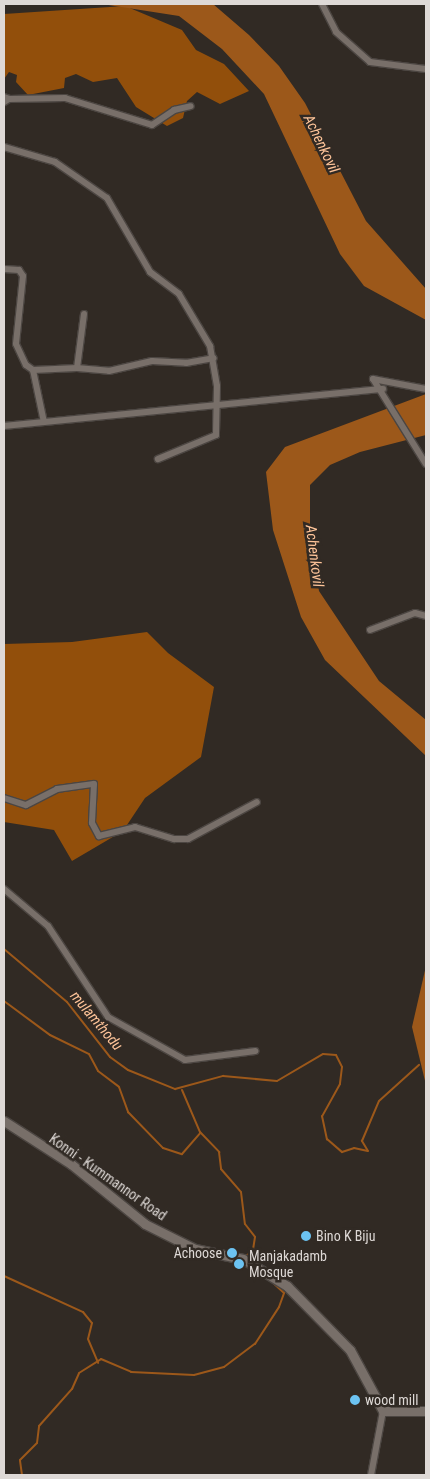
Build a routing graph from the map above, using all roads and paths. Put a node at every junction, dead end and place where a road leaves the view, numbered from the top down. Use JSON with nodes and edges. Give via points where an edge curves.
{"nodes":[{"id":1,"x":322,"y":4,"type":"edge"},
{"id":2,"x":426,"y":69,"type":"edge"},
{"id":3,"x":5,"y":99,"type":"edge"},
{"id":4,"x":191,"y":106,"type":"dead end"},
{"id":5,"x":4,"y":147,"type":"edge"},
{"id":6,"x":4,"y":269,"type":"edge"},
{"id":7,"x":84,"y":314,"type":"dead end"},
{"id":8,"x":214,"y":358,"type":"junction"},
{"id":9,"x":77,"y":368,"type":"junction"},
{"id":10,"x":33,"y":370,"type":"junction"},
{"id":11,"x":383,"y":389,"type":"junction"},
{"id":12,"x":426,"y":390,"type":"edge"},
{"id":13,"x":217,"y":404,"type":"junction"},
{"id":14,"x":44,"y":422,"type":"junction"},
{"id":15,"x":4,"y":426,"type":"edge"},
{"id":16,"x":158,"y":458,"type":"dead end"},
{"id":17,"x":426,"y":464,"type":"edge"},
{"id":18,"x":426,"y":616,"type":"edge"},
{"id":19,"x":370,"y":630,"type":"dead end"},
{"id":20,"x":4,"y":798,"type":"edge"},
{"id":21,"x":257,"y":802,"type":"dead end"},
{"id":22,"x":4,"y":889,"type":"edge"},
{"id":23,"x":256,"y":1051,"type":"dead end"},
{"id":24,"x":4,"y":1122,"type":"edge"},
{"id":25,"x":383,"y":1411,"type":"junction"},
{"id":26,"x":426,"y":1411,"type":"edge"},
{"id":27,"x":371,"y":1475,"type":"edge"}],
"edges":[{"from":1,"to":2,"type":"street","via":[[336,32],[370,62]]},
{"from":3,"to":4,"type":"street","via":[[65,98],[152,124],[174,110]]},
{"from":5,"to":8,"type":"street","via":[[55,162],[107,198],[150,272],[190,308]]},
{"from":6,"to":10,"type":"street","via":[[18,270],[22,276],[16,344]]},
{"from":7,"to":9,"type":"street"},
{"from":8,"to":9,"type":"street","via":[[186,363],[152,361],[109,371]]},
{"from":8,"to":13,"type":"street"},
{"from":9,"to":10,"type":"street"},
{"from":10,"to":14,"type":"street"},
{"from":11,"to":12,"type":"street","via":[[373,379]]},
{"from":11,"to":13,"type":"street"},
{"from":11,"to":17,"type":"street","via":[[416,453]]},
{"from":13,"to":14,"type":"street"},
{"from":13,"to":16,"type":"street","via":[[214,439]]},
{"from":14,"to":15,"type":"street"},
{"from":18,"to":19,"type":"street","via":[[415,613]]},
{"from":20,"to":21,"type":"street","via":[[26,805],[57,789],[94,784],[92,823],[99,836],[134,828],[174,839],[188,839]]},
{"from":22,"to":23,"type":"street","via":[[48,926],[108,1017],[185,1060]]},
{"from":24,"to":25,"type":"main road","name":"Konni - Kummannor Road","via":[[71,1164],[146,1224],[195,1249],[243,1260],[287,1286],[350,1350]]},
{"from":25,"to":26,"type":"main road"},
{"from":25,"to":27,"type":"street"}]}
